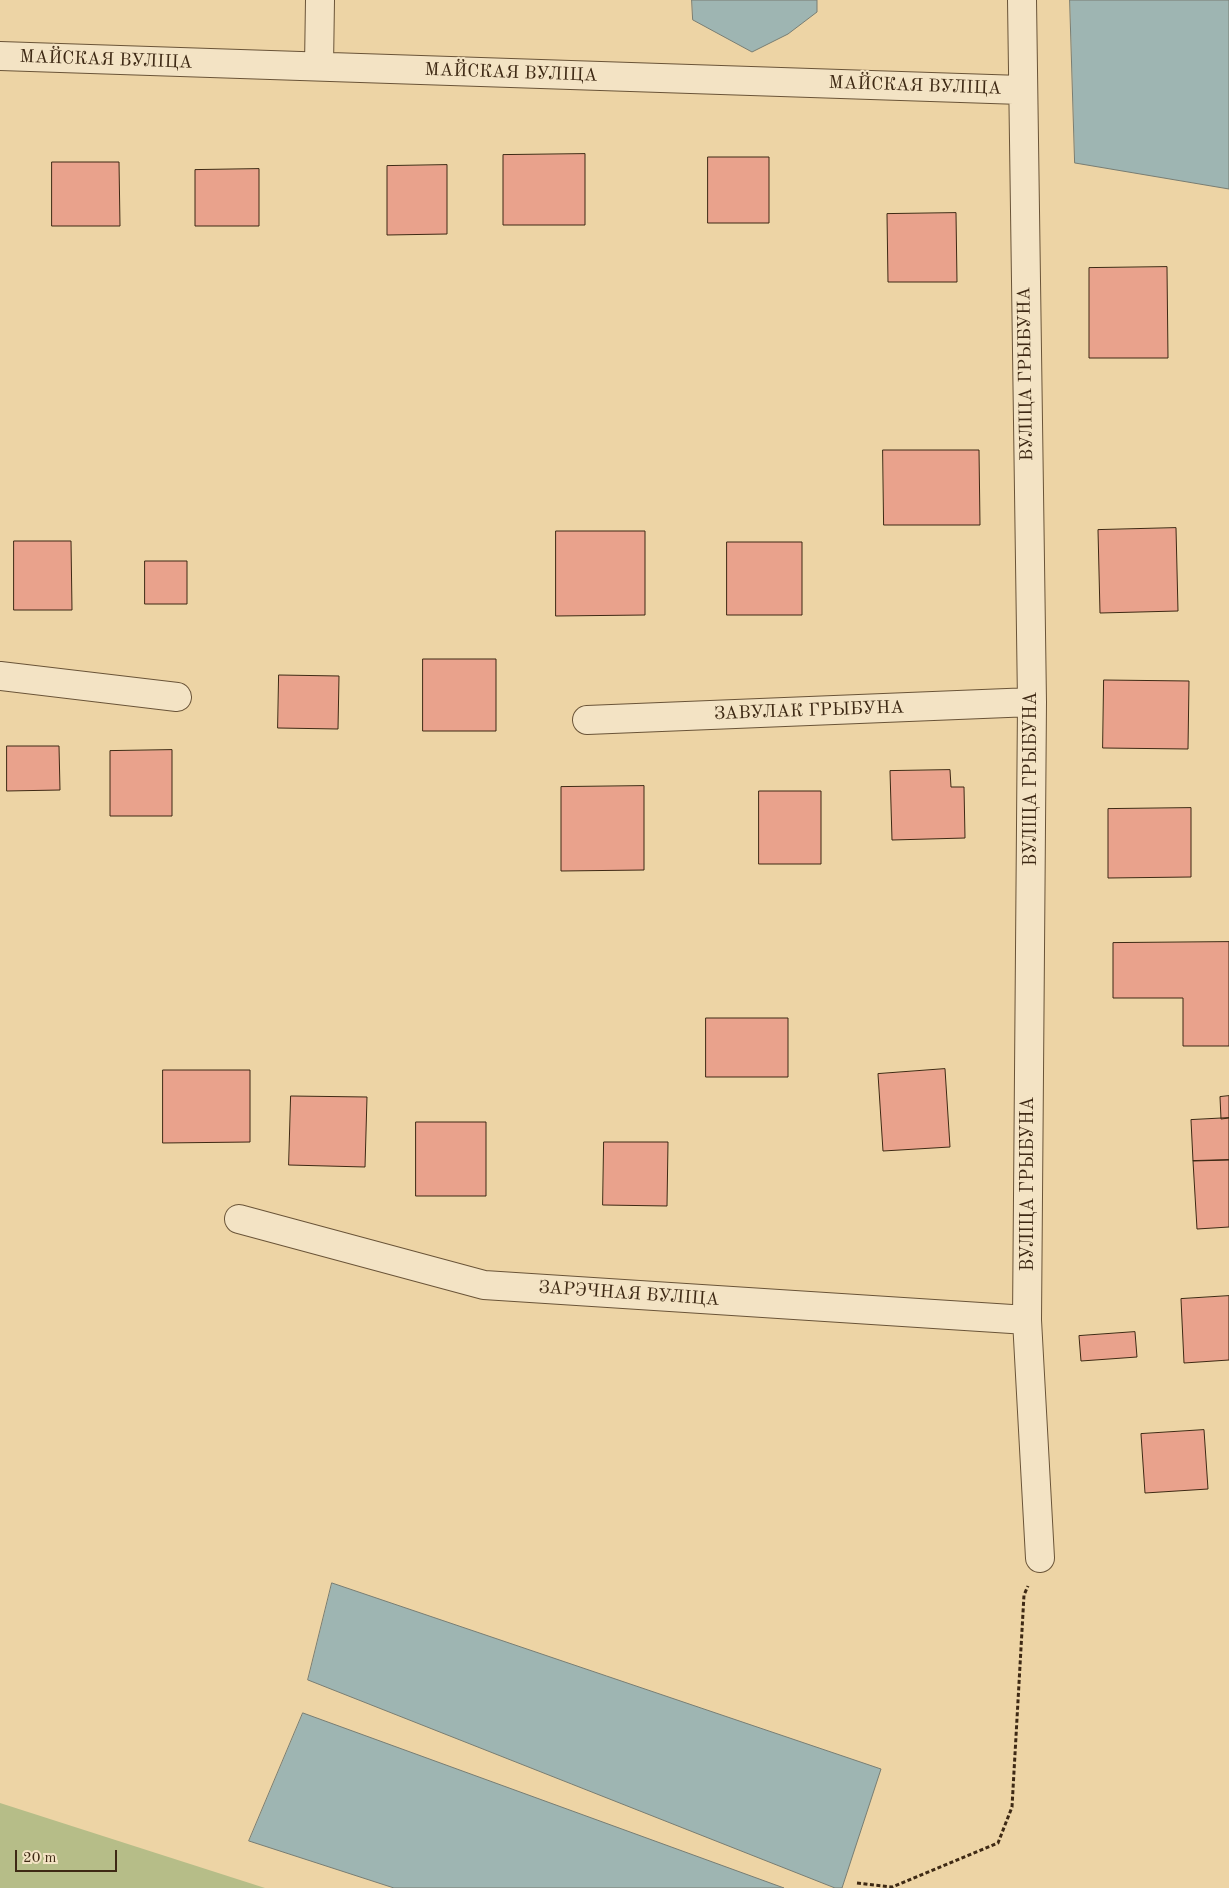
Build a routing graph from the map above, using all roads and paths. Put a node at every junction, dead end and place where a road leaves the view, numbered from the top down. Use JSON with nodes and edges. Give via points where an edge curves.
{"nodes":[{"id":1,"x":320,"y":0,"type":"edge"},
{"id":2,"x":1022,"y":0,"type":"edge"},
{"id":3,"x":0,"y":56,"type":"edge"},
{"id":4,"x":319,"y":66,"type":"junction"},
{"id":5,"x":1021,"y":90,"type":"junction"},
{"id":6,"x":0,"y":676,"type":"edge"},
{"id":7,"x":177,"y":697,"type":"dead end"},
{"id":8,"x":1032,"y":702,"type":"junction"},
{"id":9,"x":587,"y":720,"type":"dead end"},
{"id":10,"x":239,"y":1219,"type":"dead end"},
{"id":11,"x":1027,"y":1320,"type":"junction"},
{"id":12,"x":1040,"y":1558,"type":"joint"},
{"id":13,"x":857,"y":1883,"type":"dead end"}],
"edges":[{"from":1,"to":4,"type":"street"},
{"from":2,"to":5,"type":"street","name":"ВУЛІЦА ГРЫБУНА"},
{"from":3,"to":4,"type":"street","name":"МАЙСКАЯ ВУЛІЦА"},
{"from":4,"to":5,"type":"street","name":"МАЙСКАЯ ВУЛІЦА"},
{"from":5,"to":8,"type":"street","name":"ВУЛІЦА ГРЫБУНА"},
{"from":6,"to":7,"type":"street"},
{"from":8,"to":9,"type":"street","name":"ЗАВУЛАК ГРЫБУНА"},
{"from":8,"to":11,"type":"street","name":"ВУЛІЦА ГРЫБУНА"},
{"from":10,"to":11,"type":"street","name":"ЗАРЭЧНАЯ ВУЛІЦА","via":[[484,1285]]},
{"from":11,"to":12,"type":"street","name":"ВУЛІЦА ГРЫБУНА"},
{"from":12,"to":13,"type":"path","via":[[1024,1595],[1012,1807],[998,1843],[892,1887]]}]}
